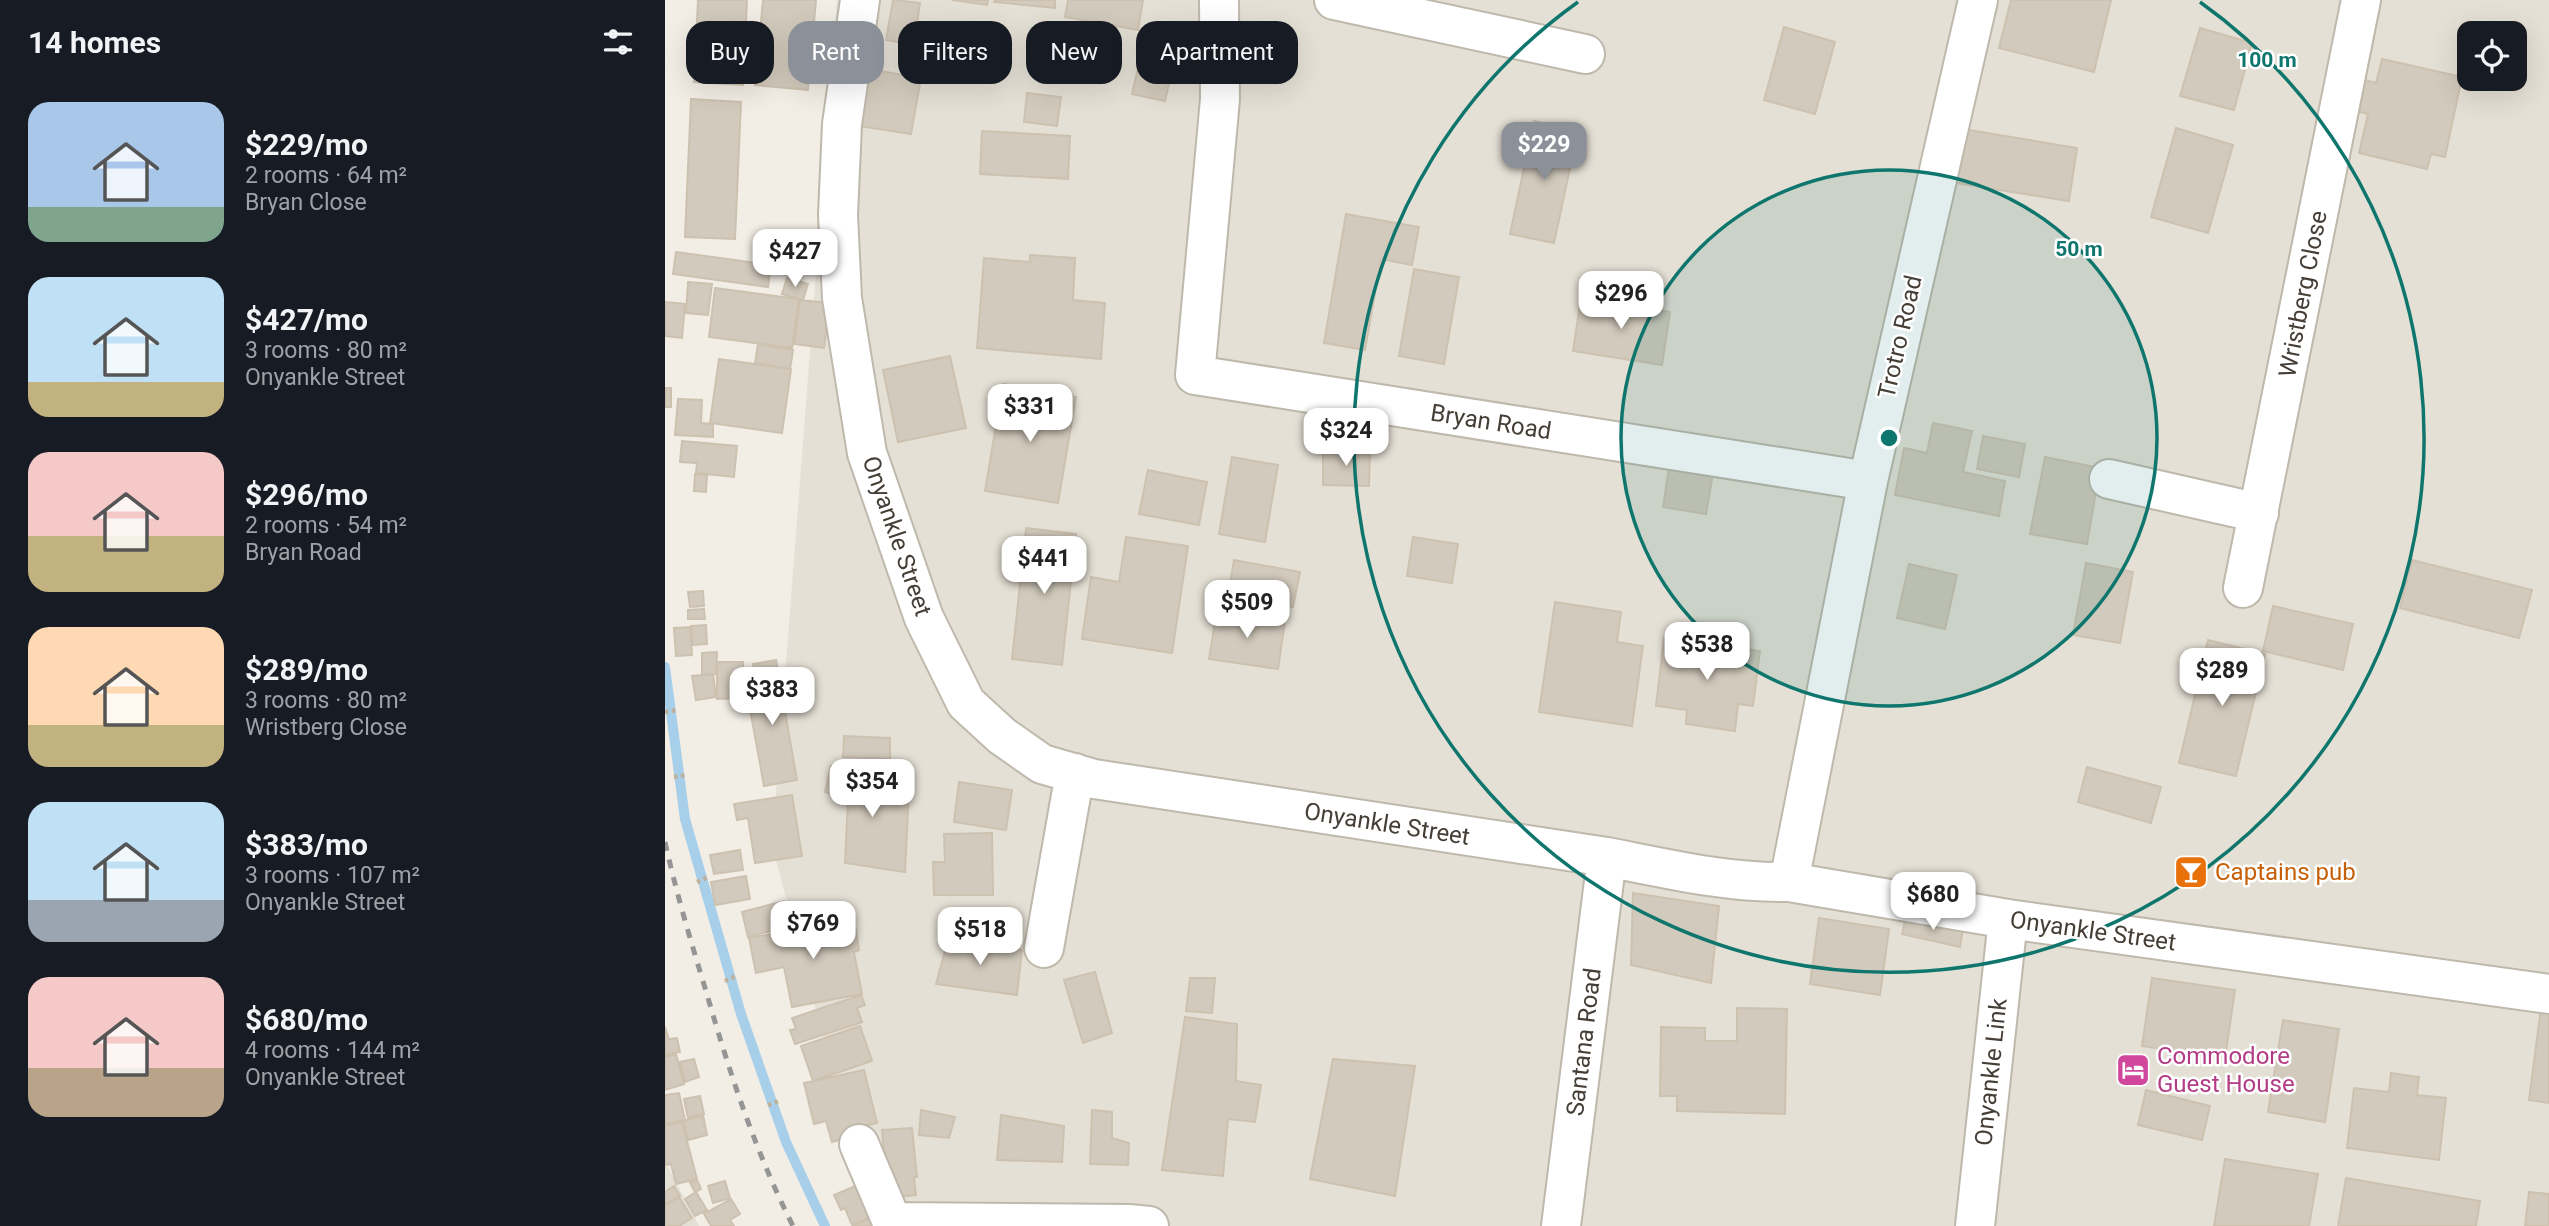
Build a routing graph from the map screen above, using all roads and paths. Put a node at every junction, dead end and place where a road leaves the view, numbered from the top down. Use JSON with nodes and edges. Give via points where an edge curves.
{"nodes":[{"id":1,"x":860,"y":0,"type":"edge"},
{"id":2,"x":1219,"y":0,"type":"edge"},
{"id":3,"x":1334,"y":0,"type":"edge"},
{"id":4,"x":1978,"y":0,"type":"edge"},
{"id":5,"x":2361,"y":0,"type":"edge"},
{"id":6,"x":1585,"y":54,"type":"dead end"},
{"id":7,"x":2109,"y":479,"type":"dead end"},
{"id":8,"x":1868,"y":481,"type":"junction"},
{"id":9,"x":2259,"y":513,"type":"junction"},
{"id":10,"x":2243,"y":588,"type":"dead end"},
{"id":11,"x":677,"y":710,"type":"dead end"},
{"id":12,"x":665,"y":712,"type":"edge"},
{"id":13,"x":1076,"y":774,"type":"junction"},
{"id":14,"x":686,"y":775,"type":"dead end"},
{"id":15,"x":674,"y":777,"type":"dead end"},
{"id":16,"x":1607,"y":857,"type":"junction"},
{"id":17,"x":708,"y":877,"type":"dead end"},
{"id":18,"x":697,"y":882,"type":"dead end"},
{"id":19,"x":1789,"y":882,"type":"junction"},
{"id":20,"x":2008,"y":919,"type":"junction"},
{"id":21,"x":1044,"y":948,"type":"dead end"},
{"id":22,"x":736,"y":976,"type":"dead end"},
{"id":23,"x":725,"y":981,"type":"dead end"},
{"id":24,"x":2549,"y":994,"type":"edge"},
{"id":25,"x":779,"y":1101,"type":"dead end"},
{"id":26,"x":768,"y":1105,"type":"dead end"},
{"id":27,"x":859,"y":1144,"type":"dead end"},
{"id":28,"x":892,"y":1224,"type":"edge"},
{"id":29,"x":1149,"y":1226,"type":"edge"},
{"id":30,"x":1561,"y":1226,"type":"edge"},
{"id":31,"x":1975,"y":1226,"type":"edge"}],
"edges":[{"from":1,"to":13,"type":"street","name":"Onyankle Street","via":[[842,124],[838,215],[842,299],[867,453],[924,618],[965,703],[1042,764]]},
{"from":2,"to":8,"type":"street","name":"Bryan Road","via":[[1220,99],[1195,374]]},
{"from":3,"to":6,"type":"street"},
{"from":4,"to":8,"type":"street","name":"Trotro Road"},
{"from":5,"to":9,"type":"street","name":"Wristberg Close"},
{"from":7,"to":9,"type":"street"},
{"from":8,"to":19,"type":"street","name":"Trotro Road"},
{"from":9,"to":10,"type":"street","name":"Wristberg Close"},
{"from":11,"to":12,"type":"path"},
{"from":13,"to":16,"type":"street","name":"Onyankle Street"},
{"from":13,"to":21,"type":"street"},
{"from":14,"to":15,"type":"path"},
{"from":16,"to":19,"type":"street","name":"Onyankle Street","via":[[1703,876]]},
{"from":16,"to":30,"type":"street","name":"Santana Road"},
{"from":17,"to":18,"type":"path"},
{"from":19,"to":20,"type":"street","name":"Onyankle Street"},
{"from":20,"to":24,"type":"street","name":"Onyankle Street"},
{"from":20,"to":31,"type":"street","name":"Onyankle Link"},
{"from":22,"to":23,"type":"path"},
{"from":25,"to":26,"type":"path"},
{"from":27,"to":28,"type":"street"},
{"from":28,"to":29,"type":"street"}]}
